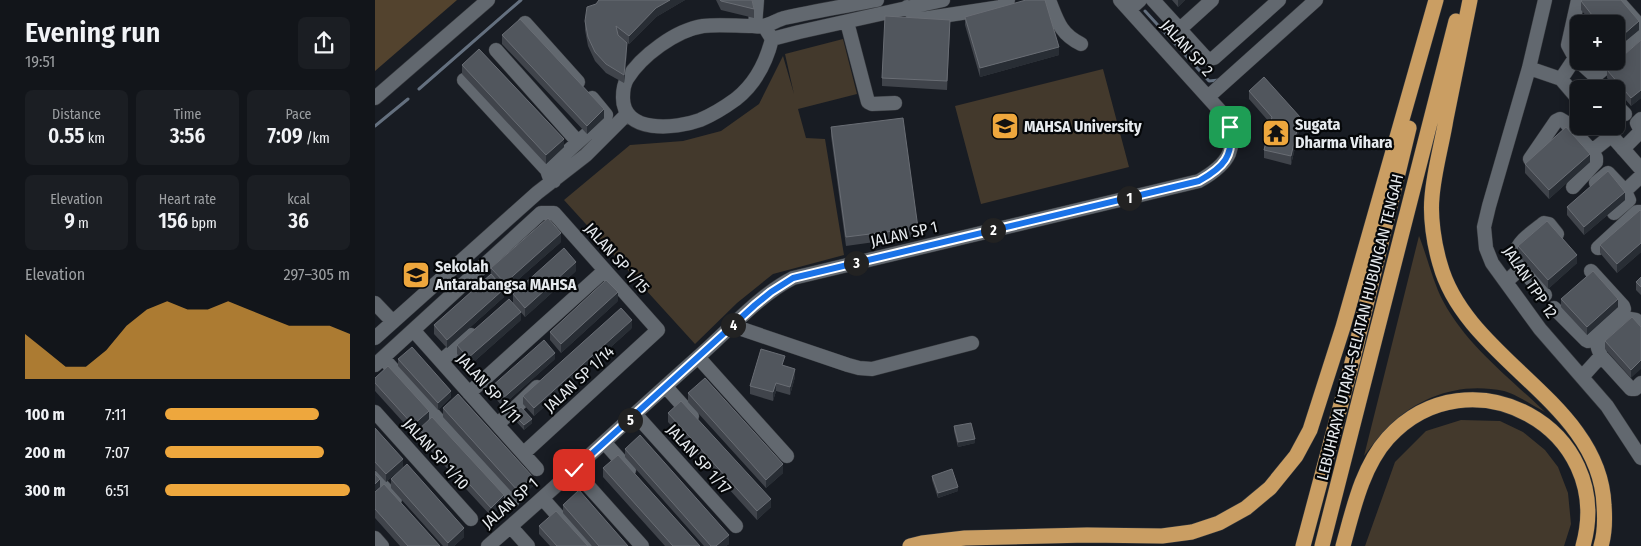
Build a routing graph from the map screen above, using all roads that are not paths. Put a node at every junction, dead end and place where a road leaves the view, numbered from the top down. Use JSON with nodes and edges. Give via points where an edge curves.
{"nodes":[{"id":1,"x":489,"y":0,"type":"edge"},
{"id":2,"x":757,"y":0,"type":"edge"},
{"id":3,"x":877,"y":0,"type":"edge"},
{"id":4,"x":943,"y":0,"type":"edge"},
{"id":5,"x":1008,"y":0,"type":"edge"},
{"id":6,"x":1049,"y":0,"type":"edge"},
{"id":7,"x":1140,"y":0,"type":"edge"},
{"id":8,"x":1153,"y":0,"type":"edge"},
{"id":9,"x":1212,"y":0,"type":"edge"},
{"id":10,"x":1279,"y":0,"type":"edge"},
{"id":11,"x":1316,"y":0,"type":"edge"},
{"id":12,"x":1436,"y":0,"type":"edge"},
{"id":13,"x":1441,"y":0,"type":"edge"},
{"id":14,"x":1461,"y":0,"type":"edge"},
{"id":15,"x":1469,"y":0,"type":"edge"},
{"id":16,"x":1545,"y":0,"type":"edge"},
{"id":17,"x":1578,"y":0,"type":"edge"},
{"id":18,"x":1617,"y":0,"type":"edge"},
{"id":19,"x":1125,"y":5,"type":"edge"},
{"id":20,"x":907,"y":7,"type":"junction"},
{"id":21,"x":1574,"y":15,"type":"edge"},
{"id":22,"x":525,"y":22,"type":"edge"},
{"id":23,"x":847,"y":22,"type":"junction"},
{"id":24,"x":759,"y":26,"type":"junction"},
{"id":25,"x":1641,"y":27,"type":"edge"},
{"id":26,"x":1180,"y":29,"type":"junction"},
{"id":27,"x":1570,"y":33,"type":"edge"},
{"id":28,"x":1641,"y":36,"type":"edge"},
{"id":29,"x":773,"y":39,"type":"junction"},
{"id":30,"x":1081,"y":44,"type":"dead end"},
{"id":31,"x":495,"y":50,"type":"dead end"},
{"id":32,"x":1570,"y":50,"type":"edge"},
{"id":33,"x":1625,"y":50,"type":"edge"},
{"id":34,"x":1570,"y":66,"type":"edge"},
{"id":35,"x":1529,"y":68,"type":"junction"},
{"id":36,"x":1588,"y":70,"type":"edge"},
{"id":37,"x":1602,"y":70,"type":"edge"},
{"id":38,"x":1561,"y":79,"type":"junction"},
{"id":39,"x":464,"y":80,"type":"dead end"},
{"id":40,"x":1570,"y":90,"type":"edge"},
{"id":41,"x":1208,"y":97,"type":"junction"},
{"id":42,"x":375,"y":98,"type":"edge"},
{"id":43,"x":895,"y":104,"type":"dead end"},
{"id":44,"x":627,"y":114,"type":"junction"},
{"id":45,"x":1641,"y":119,"type":"edge"},
{"id":46,"x":1641,"y":131,"type":"edge"},
{"id":47,"x":1604,"y":135,"type":"edge"},
{"id":48,"x":1611,"y":135,"type":"edge"},
{"id":49,"x":578,"y":142,"type":"junction"},
{"id":50,"x":1623,"y":149,"type":"junction"},
{"id":51,"x":1592,"y":151,"type":"junction"},
{"id":52,"x":1530,"y":159,"type":"edge"},
{"id":53,"x":1641,"y":169,"type":"edge"},
{"id":54,"x":550,"y":176,"type":"junction"},
{"id":55,"x":1641,"y":176,"type":"edge"},
{"id":56,"x":1573,"y":187,"type":"dead end"},
{"id":57,"x":1590,"y":188,"type":"edge"},
{"id":58,"x":1625,"y":191,"type":"junction"},
{"id":59,"x":1641,"y":212,"type":"edge"},
{"id":60,"x":1614,"y":214,"type":"dead end"},
{"id":61,"x":1566,"y":243,"type":"edge"},
{"id":62,"x":1598,"y":248,"type":"edge"},
{"id":63,"x":1521,"y":268,"type":"junction"},
{"id":64,"x":604,"y":271,"type":"junction"},
{"id":65,"x":1591,"y":271,"type":"edge"},
{"id":66,"x":1506,"y":282,"type":"junction"},
{"id":67,"x":1545,"y":295,"type":"dead end"},
{"id":68,"x":1567,"y":296,"type":"edge"},
{"id":69,"x":375,"y":303,"type":"edge"},
{"id":70,"x":1555,"y":308,"type":"junction"},
{"id":71,"x":484,"y":323,"type":"edge"},
{"id":72,"x":733,"y":326,"type":"junction"},
{"id":73,"x":1641,"y":326,"type":"edge"},
{"id":74,"x":381,"y":328,"type":"edge"},
{"id":75,"x":1540,"y":329,"type":"junction"},
{"id":76,"x":658,"y":330,"type":"joint"},
{"id":77,"x":414,"y":331,"type":"junction"},
{"id":78,"x":972,"y":343,"type":"dead end"},
{"id":79,"x":1601,"y":356,"type":"junction"},
{"id":80,"x":698,"y":357,"type":"junction"},
{"id":81,"x":379,"y":361,"type":"edge"},
{"id":82,"x":441,"y":361,"type":"junction"},
{"id":83,"x":1582,"y":377,"type":"junction"},
{"id":84,"x":546,"y":379,"type":"edge"},
{"id":85,"x":1641,"y":383,"type":"edge"},
{"id":86,"x":666,"y":387,"type":"junction"},
{"id":87,"x":469,"y":393,"type":"junction"},
{"id":88,"x":375,"y":412,"type":"edge"},
{"id":89,"x":635,"y":415,"type":"junction"},
{"id":90,"x":698,"y":423,"type":"edge"},
{"id":91,"x":497,"y":424,"type":"junction"},
{"id":92,"x":605,"y":443,"type":"junction"},
{"id":93,"x":524,"y":453,"type":"junction"},
{"id":94,"x":787,"y":456,"type":"dead end"},
{"id":95,"x":1641,"y":458,"type":"edge"},
{"id":96,"x":537,"y":469,"type":"dead end"},
{"id":97,"x":574,"y":470,"type":"junction"},
{"id":98,"x":375,"y":478,"type":"edge"},
{"id":99,"x":638,"y":480,"type":"edge"},
{"id":100,"x":543,"y":498,"type":"junction"},
{"id":101,"x":512,"y":502,"type":"dead end"},
{"id":102,"x":407,"y":512,"type":"edge"},
{"id":103,"x":471,"y":519,"type":"dead end"},
{"id":104,"x":736,"y":526,"type":"dead end"},
{"id":105,"x":511,"y":527,"type":"junction"},
{"id":106,"x":1065,"y":536,"type":"junction"},
{"id":107,"x":375,"y":538,"type":"edge"},
{"id":108,"x":382,"y":546,"type":"edge"},
{"id":109,"x":488,"y":546,"type":"edge"},
{"id":110,"x":528,"y":546,"type":"edge"},
{"id":111,"x":585,"y":546,"type":"edge"},
{"id":112,"x":642,"y":546,"type":"edge"},
{"id":113,"x":910,"y":546,"type":"edge"},
{"id":114,"x":1108,"y":546,"type":"edge"},
{"id":115,"x":1303,"y":546,"type":"edge"},
{"id":116,"x":1321,"y":546,"type":"edge"},
{"id":117,"x":1343,"y":546,"type":"edge"},
{"id":118,"x":1583,"y":546,"type":"edge"},
{"id":119,"x":1601,"y":546,"type":"edge"}],
"edges":[{"from":1,"to":42,"type":"street"},
{"from":2,"to":24,"type":"street"},
{"from":3,"to":24,"type":"street"},
{"from":4,"to":20,"type":"street"},
{"from":5,"to":20,"type":"street","via":[[1001,7],[922,19]]},
{"from":6,"to":30,"type":"street","via":[[1064,32]]},
{"from":7,"to":19,"type":"street"},
{"from":8,"to":26,"type":"street"},
{"from":9,"to":26,"type":"street"},
{"from":10,"to":26,"type":"street","via":[[1214,58],[1205,57]]},
{"from":11,"to":41,"type":"street"},
{"from":12,"to":106,"type":"highway","via":[[1343,327],[1310,430],[1296,456],[1270,488],[1246,508],[1219,523],[1192,532],[1163,536]]},
{"from":13,"to":115,"type":"highway","name":"LEBUHRAYA UTARA–SELATAN HUBUNGAN TENGAH","via":[[1353,359]]},
{"from":14,"to":116,"type":"highway","name":"LEBUHRAYA UTARA–SELATAN HUBUNGAN TENGAH"},
{"from":15,"to":119,"type":"highway","via":[[1431,198],[1433,236],[1440,265],[1451,292],[1466,315],[1574,428],[1588,448],[1604,492]]},
{"from":16,"to":35,"type":"street","name":"JALAN TPP 12"},
{"from":17,"to":21,"type":"street"},
{"from":18,"to":25,"type":"street"},
{"from":19,"to":41,"type":"street","name":"JALAN SP 2"},
{"from":20,"to":23,"type":"street"},
{"from":22,"to":49,"type":"street","via":[[606,113],[605,118]]},
{"from":23,"to":29,"type":"street"},
{"from":23,"to":43,"type":"street","via":[[869,102]]},
{"from":24,"to":29,"type":"street"},
{"from":24,"to":44,"type":"street","via":[[703,26],[662,43],[627,80],[623,106]]},
{"from":27,"to":32,"type":"street","via":[[1567,45]]},
{"from":28,"to":33,"type":"street"},
{"from":29,"to":44,"type":"street","via":[[763,67],[752,83],[718,111],[683,125],[660,126],[638,122]]},
{"from":31,"to":49,"type":"street"},
{"from":34,"to":38,"type":"street"},
{"from":35,"to":38,"type":"street"},
{"from":35,"to":66,"type":"street","name":"JALAN TPP 12","via":[[1484,227],[1486,248]]},
{"from":36,"to":37,"type":"street","via":[[1595,76]]},
{"from":38,"to":40,"type":"street"},
{"from":39,"to":54,"type":"street"},
{"from":41,"to":72,"type":"street","name":"JALAN SP 1","via":[[1223,114],[1230,127],[1232,141],[1224,163],[1199,181],[793,278],[771,292]]},
{"from":44,"to":54,"type":"street","via":[[586,155]]},
{"from":45,"to":46,"type":"street","via":[[1637,124]]},
{"from":46,"to":50,"type":"street"},
{"from":47,"to":51,"type":"street"},
{"from":48,"to":50,"type":"street"},
{"from":49,"to":54,"type":"street"},
{"from":50,"to":53,"type":"street"},
{"from":51,"to":52,"type":"street","via":[[1559,119]]},
{"from":51,"to":56,"type":"street","via":[[1596,162]]},
{"from":54,"to":74,"type":"street"},
{"from":55,"to":58,"type":"street"},
{"from":57,"to":58,"type":"street","via":[[1608,173]]},
{"from":58,"to":60,"type":"street","via":[[1629,200]]},
{"from":59,"to":62,"type":"street","via":[[1637,212]]},
{"from":61,"to":63,"type":"street","via":[[1549,224],[1544,223],[1517,249]]},
{"from":63,"to":66,"type":"street"},
{"from":63,"to":67,"type":"street"},
{"from":64,"to":76,"type":"street","name":"JALAN SP 1/15"},
{"from":64,"to":77,"type":"street","name":"JALAN SP 1/15","via":[[554,213],[541,213]]},
{"from":64,"to":87,"type":"street"},
{"from":65,"to":70,"type":"street","via":[[1623,306],[1623,312],[1588,341]]},
{"from":66,"to":75,"type":"street","name":"JALAN TPP 12"},
{"from":68,"to":70,"type":"street"},
{"from":69,"to":74,"type":"street"},
{"from":70,"to":75,"type":"street"},
{"from":71,"to":82,"type":"street"},
{"from":72,"to":78,"type":"street","via":[[848,365],[873,369]]},
{"from":72,"to":80,"type":"street","name":"JALAN SP 1"},
{"from":73,"to":79,"type":"street","via":[[1630,319],[1598,348]]},
{"from":75,"to":83,"type":"street","name":"JALAN TPP 12"},
{"from":76,"to":93,"type":"street","name":"JALAN SP 1/14"},
{"from":77,"to":81,"type":"street"},
{"from":77,"to":82,"type":"street","name":"JALAN SP 1/11"},
{"from":79,"to":83,"type":"street"},
{"from":79,"to":85,"type":"street","via":[[1631,389]]},
{"from":80,"to":86,"type":"street","name":"JALAN SP 1"},
{"from":80,"to":94,"type":"street"},
{"from":81,"to":101,"type":"street"},
{"from":82,"to":87,"type":"street","name":"JALAN SP 1/11"},
{"from":83,"to":95,"type":"street","name":"JALAN TPP 12","via":[[1607,406]]},
{"from":84,"to":91,"type":"street"},
{"from":86,"to":89,"type":"street","name":"JALAN SP 1"},
{"from":86,"to":90,"type":"street"},
{"from":87,"to":91,"type":"street","name":"JALAN SP 1/11"},
{"from":88,"to":103,"type":"street","name":"JALAN SP 1/10"},
{"from":89,"to":92,"type":"street","name":"JALAN SP 1"},
{"from":89,"to":104,"type":"street","name":"JALAN SP 1/17"},
{"from":91,"to":93,"type":"street","name":"JALAN SP 1/11"},
{"from":92,"to":97,"type":"street","name":"JALAN SP 1"},
{"from":92,"to":99,"type":"street"},
{"from":93,"to":96,"type":"street","name":"JALAN SP 1/11"},
{"from":97,"to":100,"type":"street","name":"JALAN SP 1"},
{"from":97,"to":112,"type":"street"},
{"from":98,"to":102,"type":"street"},
{"from":100,"to":105,"type":"street","name":"JALAN SP 1"},
{"from":100,"to":111,"type":"street"},
{"from":105,"to":109,"type":"street","name":"JALAN SP 1"},
{"from":105,"to":110,"type":"street"},
{"from":106,"to":113,"type":"highway","via":[[965,538]]},
{"from":106,"to":114,"type":"highway"},
{"from":107,"to":108,"type":"street"},
{"from":117,"to":118,"type":"highway","via":[[1357,495],[1384,443],[1403,424],[1423,411],[1465,400],[1493,401],[1515,408],[1553,432],[1565,445],[1583,477],[1587,496]]}]}
